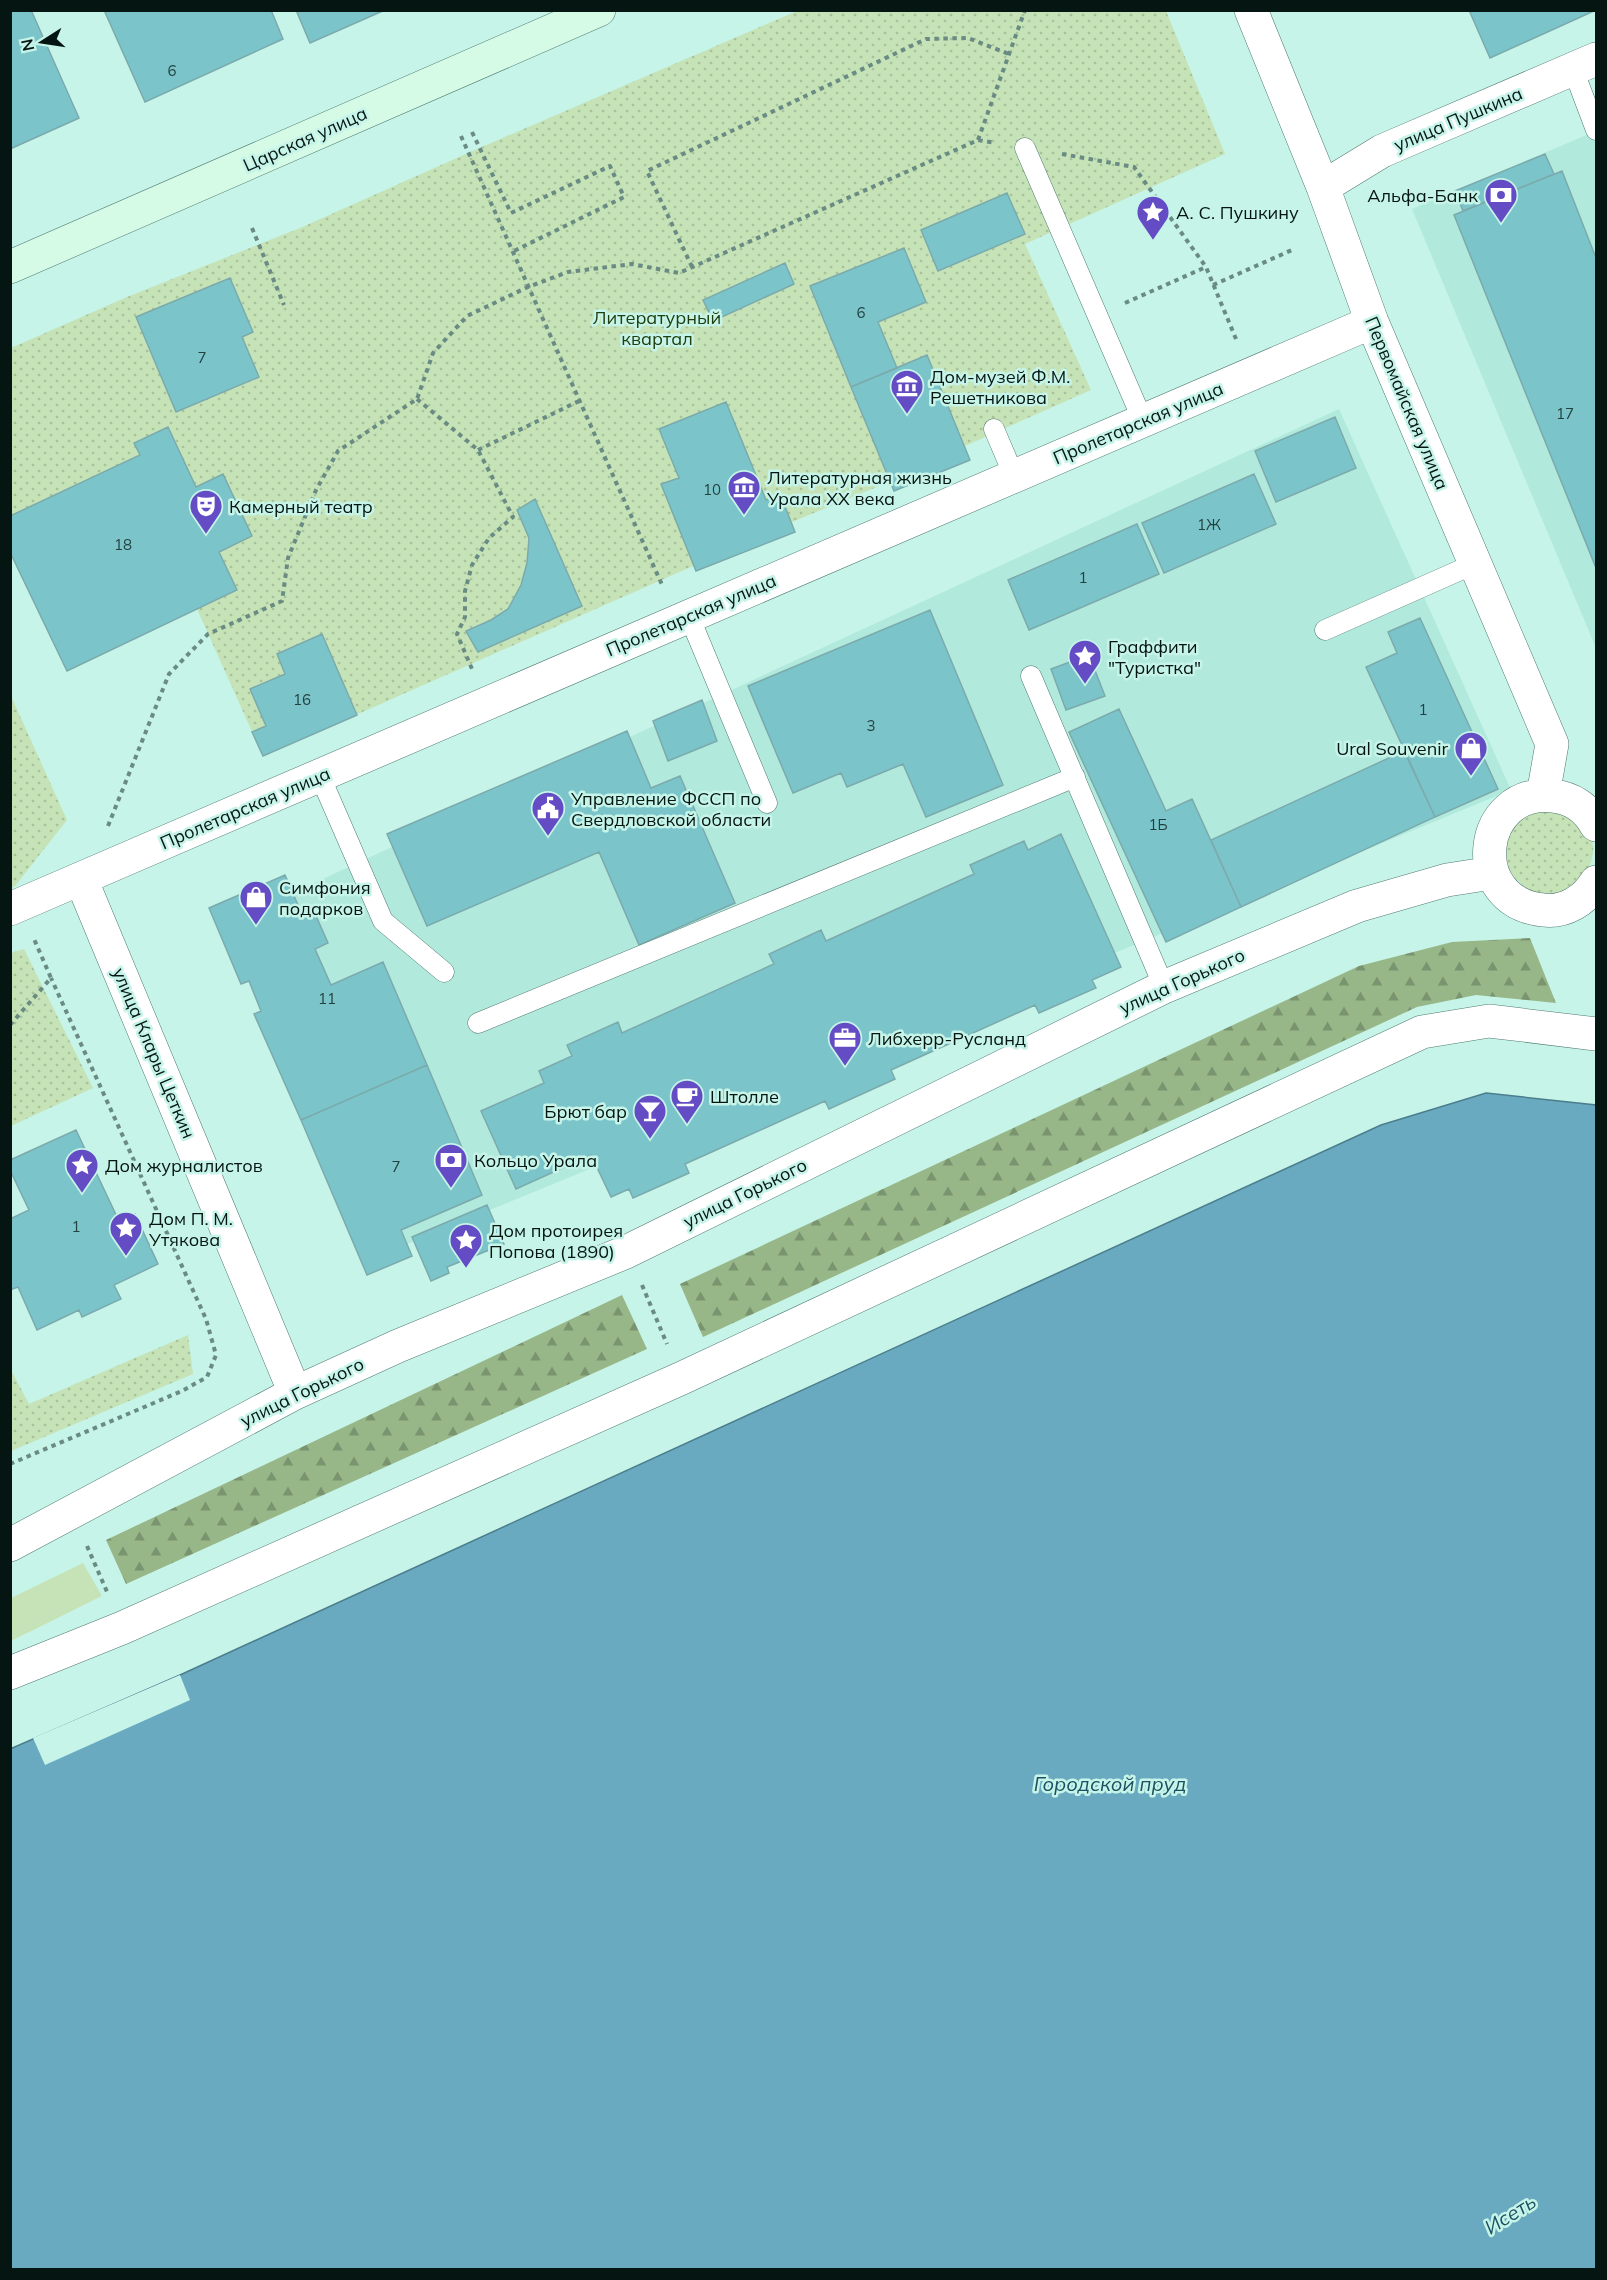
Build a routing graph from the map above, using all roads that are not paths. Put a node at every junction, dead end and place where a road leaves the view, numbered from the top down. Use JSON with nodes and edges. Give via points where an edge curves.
{"nodes":[{"id":1,"x":599,"y":10,"type":"edge"},
{"id":2,"x":1251,"y":10,"type":"edge"},
{"id":3,"x":1585,"y":64,"type":"edge"},
{"id":4,"x":1596,"y":130,"type":"edge"},
{"id":5,"x":1024,"y":148,"type":"road end"},
{"id":6,"x":1323,"y":187,"type":"junction"},
{"id":7,"x":10,"y":267,"type":"edge"},
{"id":8,"x":1372,"y":322,"type":"junction"},
{"id":9,"x":1143,"y":421,"type":"junction"},
{"id":10,"x":994,"y":429,"type":"dead end"},
{"id":11,"x":1014,"y":476,"type":"junction"},
{"id":12,"x":1474,"y":564,"type":"junction"},
{"id":13,"x":689,"y":616,"type":"junction"},
{"id":14,"x":1325,"y":630,"type":"dead end"},
{"id":15,"x":1032,"y":676,"type":"dead end"},
{"id":16,"x":320,"y":776,"type":"junction"},
{"id":17,"x":1075,"y":777,"type":"junction"},
{"id":18,"x":1543,"y":795,"type":"junction"},
{"id":19,"x":767,"y":803,"type":"dead end"},
{"id":20,"x":1596,"y":825,"type":"edge"},
{"id":21,"x":1492,"y":873,"type":"junction"},
{"id":22,"x":81,"y":879,"type":"junction"},
{"id":23,"x":1596,"y":883,"type":"edge"},
{"id":24,"x":10,"y":909,"type":"edge"},
{"id":25,"x":444,"y":972,"type":"dead end"},
{"id":26,"x":1164,"y":987,"type":"junction"},
{"id":27,"x":478,"y":1023,"type":"dead end"},
{"id":28,"x":1596,"y":1034,"type":"edge"},
{"id":29,"x":295,"y":1393,"type":"junction"},
{"id":30,"x":10,"y":1545,"type":"edge"},
{"id":31,"x":10,"y":1673,"type":"edge"}],
"edges":[{"from":1,"to":7,"type":"street","name":"Царская улица"},
{"from":2,"to":6,"type":"street","name":"Первомайская улица"},
{"from":3,"to":4,"type":"lane"},
{"from":3,"to":6,"type":"street","name":"улица Пушкина","via":[[1382,151]]},
{"from":5,"to":9,"type":"lane"},
{"from":6,"to":8,"type":"street","name":"Первомайская улица"},
{"from":8,"to":9,"type":"street","name":"Пролетарская улица"},
{"from":8,"to":12,"type":"street","name":"Первомайская улица"},
{"from":9,"to":11,"type":"street","name":"Пролетарская улица"},
{"from":10,"to":11,"type":"lane"},
{"from":11,"to":13,"type":"street","name":"Пролетарская улица"},
{"from":12,"to":14,"type":"lane"},
{"from":12,"to":18,"type":"street","name":"Первомайская улица","via":[[1552,744]]},
{"from":13,"to":16,"type":"street","name":"Пролетарская улица"},
{"from":13,"to":19,"type":"lane"},
{"from":15,"to":17,"type":"lane"},
{"from":16,"to":22,"type":"street","name":"Пролетарская улица"},
{"from":16,"to":25,"type":"lane","via":[[383,921]]},
{"from":17,"to":26,"type":"lane"},
{"from":17,"to":27,"type":"lane"},
{"from":18,"to":20,"type":"street","via":[[1578,804]]},
{"from":18,"to":21,"type":"street","via":[[1526,798],[1498,821],[1490,837]]},
{"from":21,"to":23,"type":"street","via":[[1515,902],[1550,911],[1584,898]]},
{"from":21,"to":26,"type":"street","name":"улица Горького","via":[[1447,880],[1357,906]]},
{"from":22,"to":24,"type":"street","name":"Пролетарская улица"},
{"from":22,"to":29,"type":"street","name":"улица Клары Цеткин"},
{"from":26,"to":29,"type":"street","name":"улица Горького","via":[[626,1252]]},
{"from":28,"to":31,"type":"street","via":[[1489,1022],[1422,1032],[682,1378],[122,1628]]},
{"from":29,"to":30,"type":"street","name":"улица Горького"}]}
